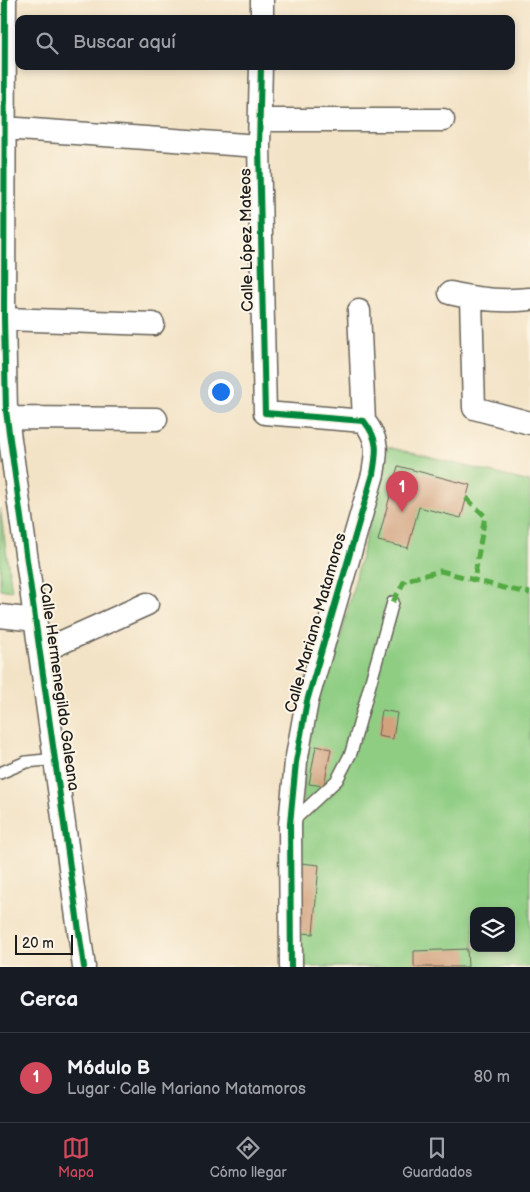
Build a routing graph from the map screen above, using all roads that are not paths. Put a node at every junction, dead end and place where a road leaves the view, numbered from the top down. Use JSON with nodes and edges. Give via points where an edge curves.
{"nodes":[{"id":1,"x":5,"y":0,"type":"edge"},
{"id":2,"x":262,"y":0,"type":"edge"},
{"id":3,"x":262,"y":15,"type":"edge"},
{"id":4,"x":12,"y":28,"type":"edge"},
{"id":5,"x":261,"y":70,"type":"edge"},
{"id":6,"x":2,"y":94,"type":"edge"},
{"id":7,"x":260,"y":120,"type":"junction"},
{"id":8,"x":443,"y":120,"type":"dead end"},
{"id":9,"x":4,"y":128,"type":"junction"},
{"id":10,"x":259,"y":146,"type":"junction"},
{"id":11,"x":2,"y":210,"type":"edge"},
{"id":12,"x":2,"y":288,"type":"edge"},
{"id":13,"x":450,"y":293,"type":"dead end"},
{"id":14,"x":471,"y":299,"type":"junction"},
{"id":15,"x":530,"y":299,"type":"edge"},
{"id":16,"x":359,"y":311,"type":"dead end"},
{"id":17,"x":4,"y":319,"type":"junction"},
{"id":18,"x":153,"y":324,"type":"dead end"},
{"id":19,"x":2,"y":352,"type":"edge"},
{"id":20,"x":3,"y":412,"type":"edge"},
{"id":21,"x":156,"y":419,"type":"dead end"},
{"id":22,"x":364,"y":420,"type":"junction"},
{"id":23,"x":530,"y":423,"type":"edge"},
{"id":24,"x":393,"y":602,"type":"dead end"},
{"id":25,"x":147,"y":604,"type":"dead end"},
{"id":26,"x":0,"y":616,"type":"edge"},
{"id":27,"x":36,"y":620,"type":"junction"},
{"id":28,"x":40,"y":652,"type":"junction"},
{"id":29,"x":56,"y":759,"type":"junction"},
{"id":30,"x":0,"y":773,"type":"edge"},
{"id":31,"x":290,"y":824,"type":"junction"},
{"id":32,"x":84,"y":967,"type":"edge"},
{"id":33,"x":291,"y":967,"type":"edge"}],
"edges":[{"from":1,"to":4,"type":"street","name":"Calle Hermenegildo Galeana"},
{"from":2,"to":3,"type":"street"},
{"from":4,"to":6,"type":"street","name":"Calle Hermenegildo Galeana"},
{"from":5,"to":7,"type":"street","name":"Calle López Mateos"},
{"from":6,"to":9,"type":"street","name":"Calle Hermenegildo Galeana"},
{"from":7,"to":8,"type":"street"},
{"from":7,"to":10,"type":"street","name":"Calle López Mateos"},
{"from":9,"to":10,"type":"street"},
{"from":9,"to":11,"type":"street","name":"Calle Hermenegildo Galeana"},
{"from":10,"to":22,"type":"street","name":"Calle López Mateos","via":[[265,413]]},
{"from":11,"to":12,"type":"street","name":"Calle Hermenegildo Galeana"},
{"from":12,"to":17,"type":"street","name":"Calle Hermenegildo Galeana"},
{"from":13,"to":14,"type":"street"},
{"from":14,"to":15,"type":"street","via":[[501,302]]},
{"from":14,"to":23,"type":"street","via":[[474,408]]},
{"from":16,"to":22,"type":"street"},
{"from":17,"to":18,"type":"street"},
{"from":17,"to":19,"type":"street","name":"Calle Hermenegildo Galeana"},
{"from":19,"to":20,"type":"street","name":"Calle Hermenegildo Galeana"},
{"from":20,"to":21,"type":"street","via":[[14,418]]},
{"from":20,"to":27,"type":"street","name":"Calle Hermenegildo Galeana"},
{"from":22,"to":31,"type":"street","name":"Calle Mariano Matamoros","via":[[375,439],[373,474],[307,702],[296,762]]},
{"from":24,"to":31,"type":"lane","via":[[351,752],[337,780]]},
{"from":25,"to":28,"type":"street"},
{"from":26,"to":27,"type":"street"},
{"from":27,"to":28,"type":"street","name":"Calle Hermenegildo Galeana"},
{"from":28,"to":29,"type":"street","name":"Calle Hermenegildo Galeana"},
{"from":29,"to":30,"type":"lane","via":[[26,762]]},
{"from":29,"to":32,"type":"street","name":"Calle Hermenegildo Galeana"},
{"from":31,"to":33,"type":"street","name":"Calle Mariano Matamoros"}]}
